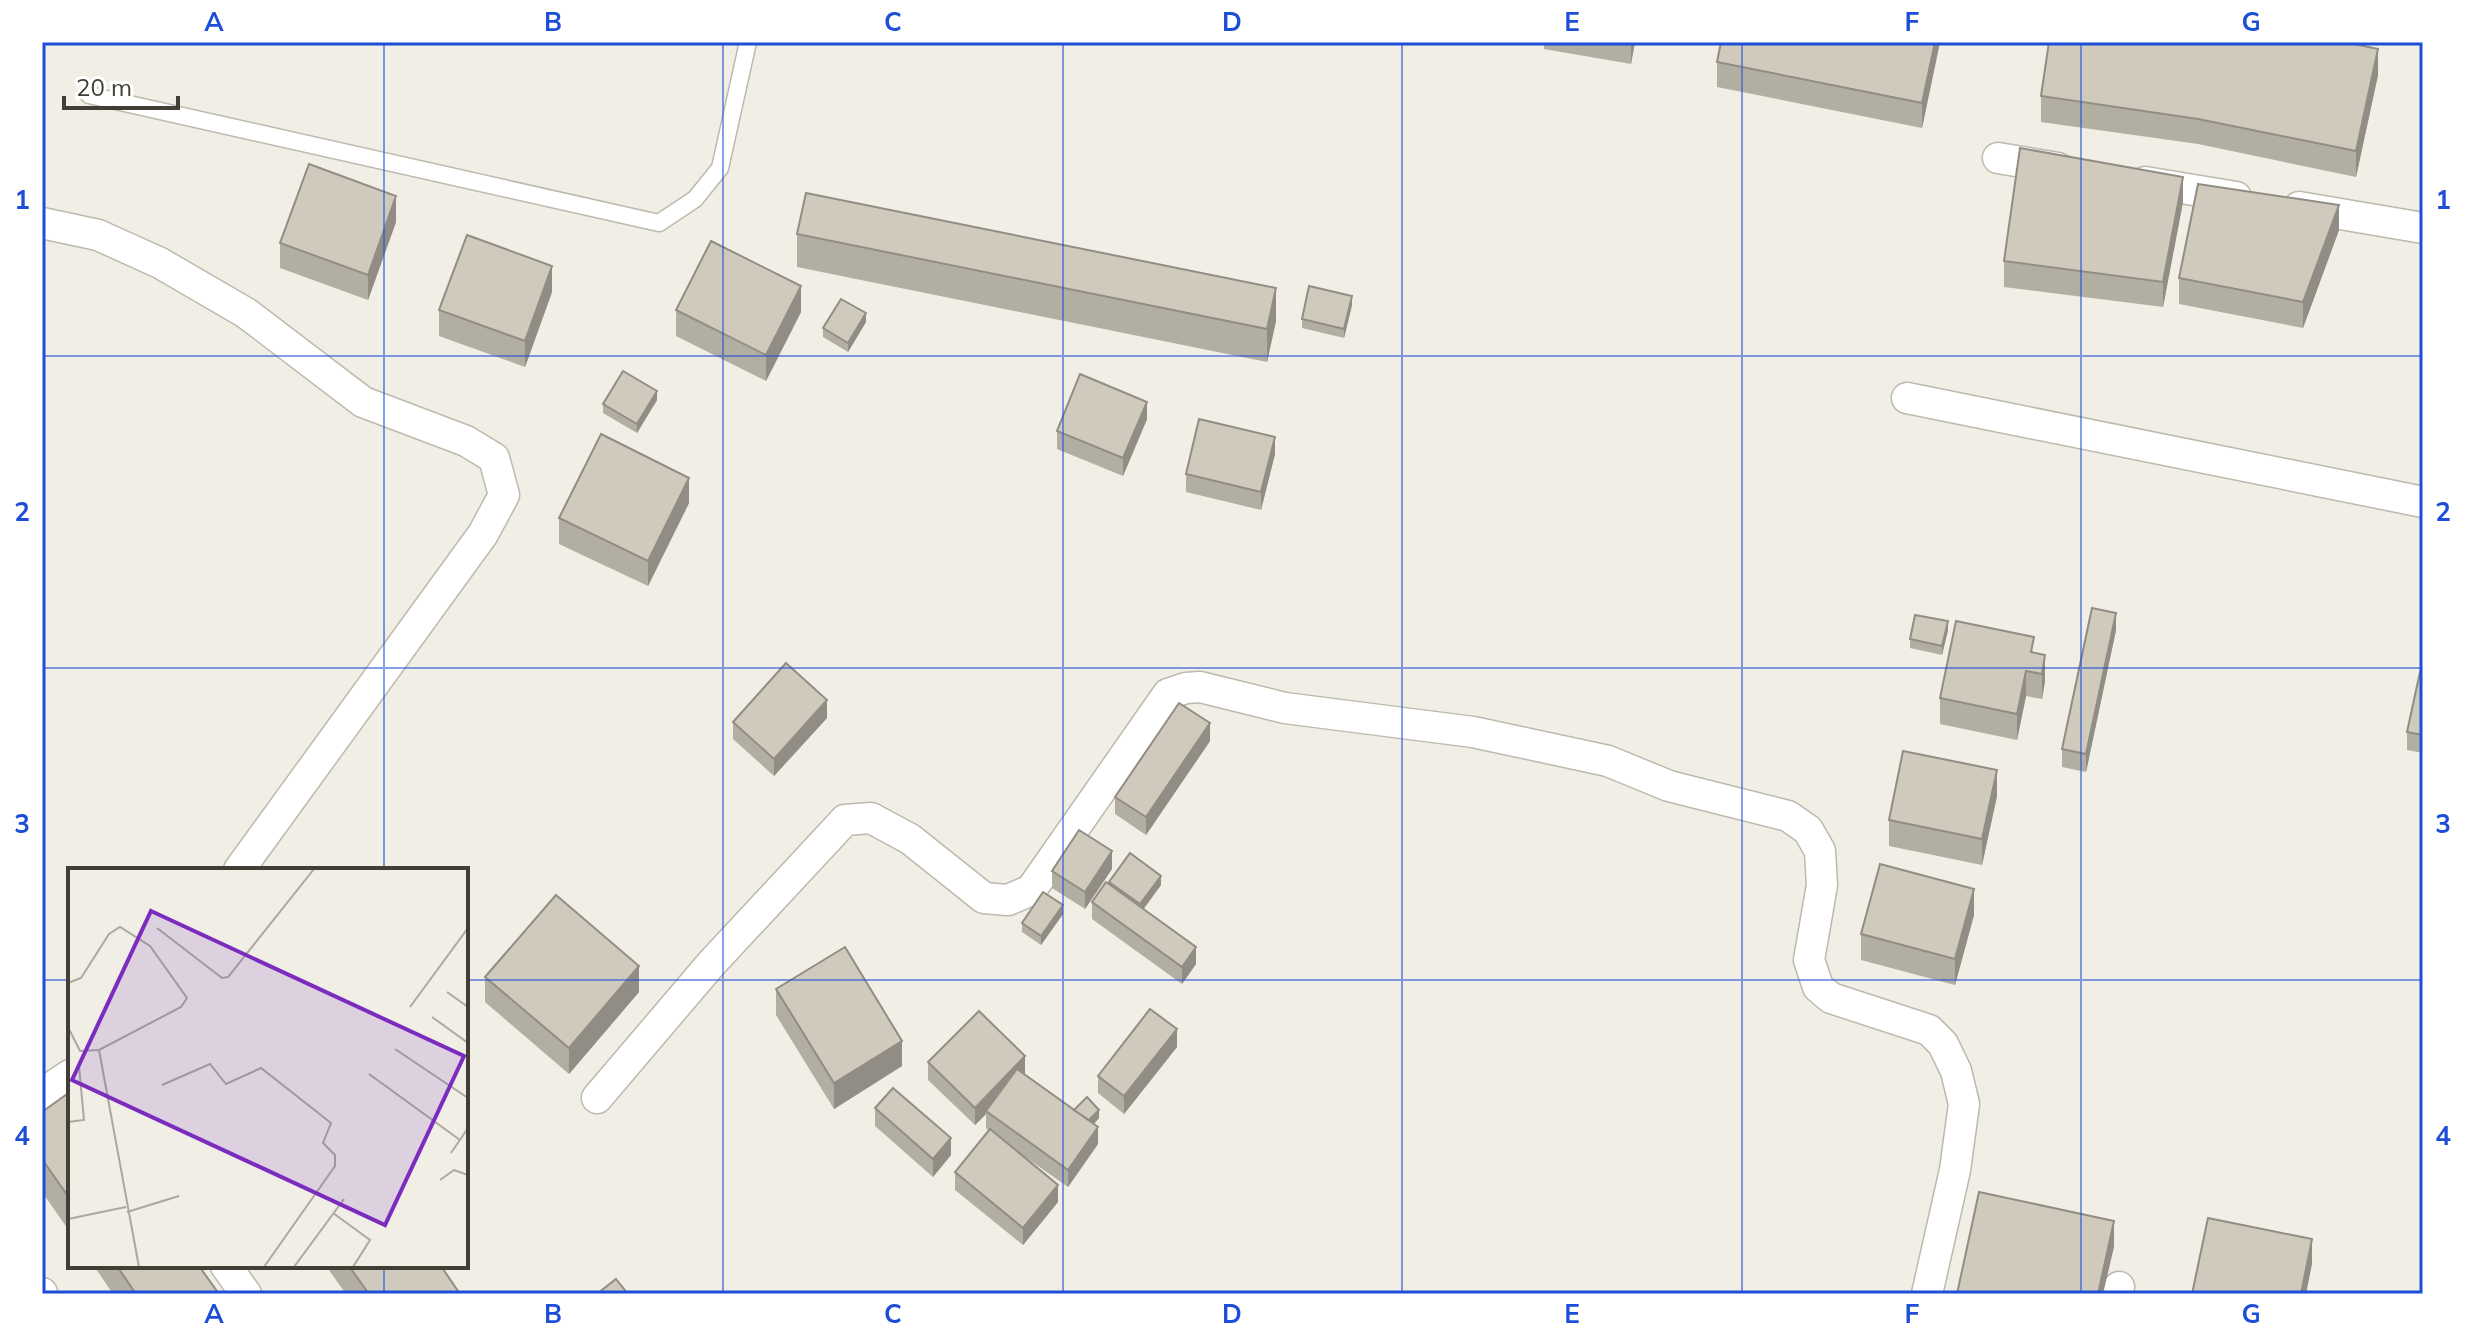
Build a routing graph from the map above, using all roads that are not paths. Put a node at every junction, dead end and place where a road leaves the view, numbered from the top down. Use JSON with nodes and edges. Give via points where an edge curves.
{"nodes":[{"id":1,"x":748,"y":42,"type":"edge"},
{"id":2,"x":89,"y":95,"type":"dead end"},
{"id":3,"x":1998,"y":158,"type":"dead end"},
{"id":4,"x":2092,"y":173,"type":"edge"},
{"id":5,"x":2124,"y":178,"type":"edge"},
{"id":6,"x":42,"y":223,"type":"edge"},
{"id":7,"x":2423,"y":228,"type":"edge"},
{"id":8,"x":1907,"y":398,"type":"dead end"},
{"id":9,"x":2423,"y":502,"type":"edge"},
{"id":10,"x":240,"y":868,"type":"edge"},
{"id":11,"x":68,"y":1076,"type":"edge"},
{"id":12,"x":42,"y":1094,"type":"edge"},
{"id":13,"x":597,"y":1098,"type":"dead end"},
{"id":14,"x":227,"y":1268,"type":"edge"},
{"id":15,"x":246,"y":1294,"type":"edge"},
{"id":16,"x":1927,"y":1294,"type":"edge"}],
"edges":[{"from":1,"to":2,"type":"lane","via":[[720,168],[695,199],[659,223]]},
{"from":3,"to":4,"type":"street"},
{"from":5,"to":7,"type":"street"},
{"from":6,"to":10,"type":"street","via":[[98,235],[160,263],[246,313],[363,402],[466,441],[494,458],[504,495],[483,534]]},
{"from":8,"to":9,"type":"street"},
{"from":11,"to":12,"type":"street"},
{"from":13,"to":16,"type":"street","via":[[711,964],[845,820],[871,818],[910,839],[984,898],[1008,900],[1031,890],[1168,694],[1200,687],[1285,708],[1473,732],[1608,761],[1669,786],[1788,816],[1808,830],[1820,851],[1822,885],[1809,960],[1818,987],[1831,998],[1929,1030],[1956,1071],[1964,1104]]},
{"from":14,"to":15,"type":"street"}]}
